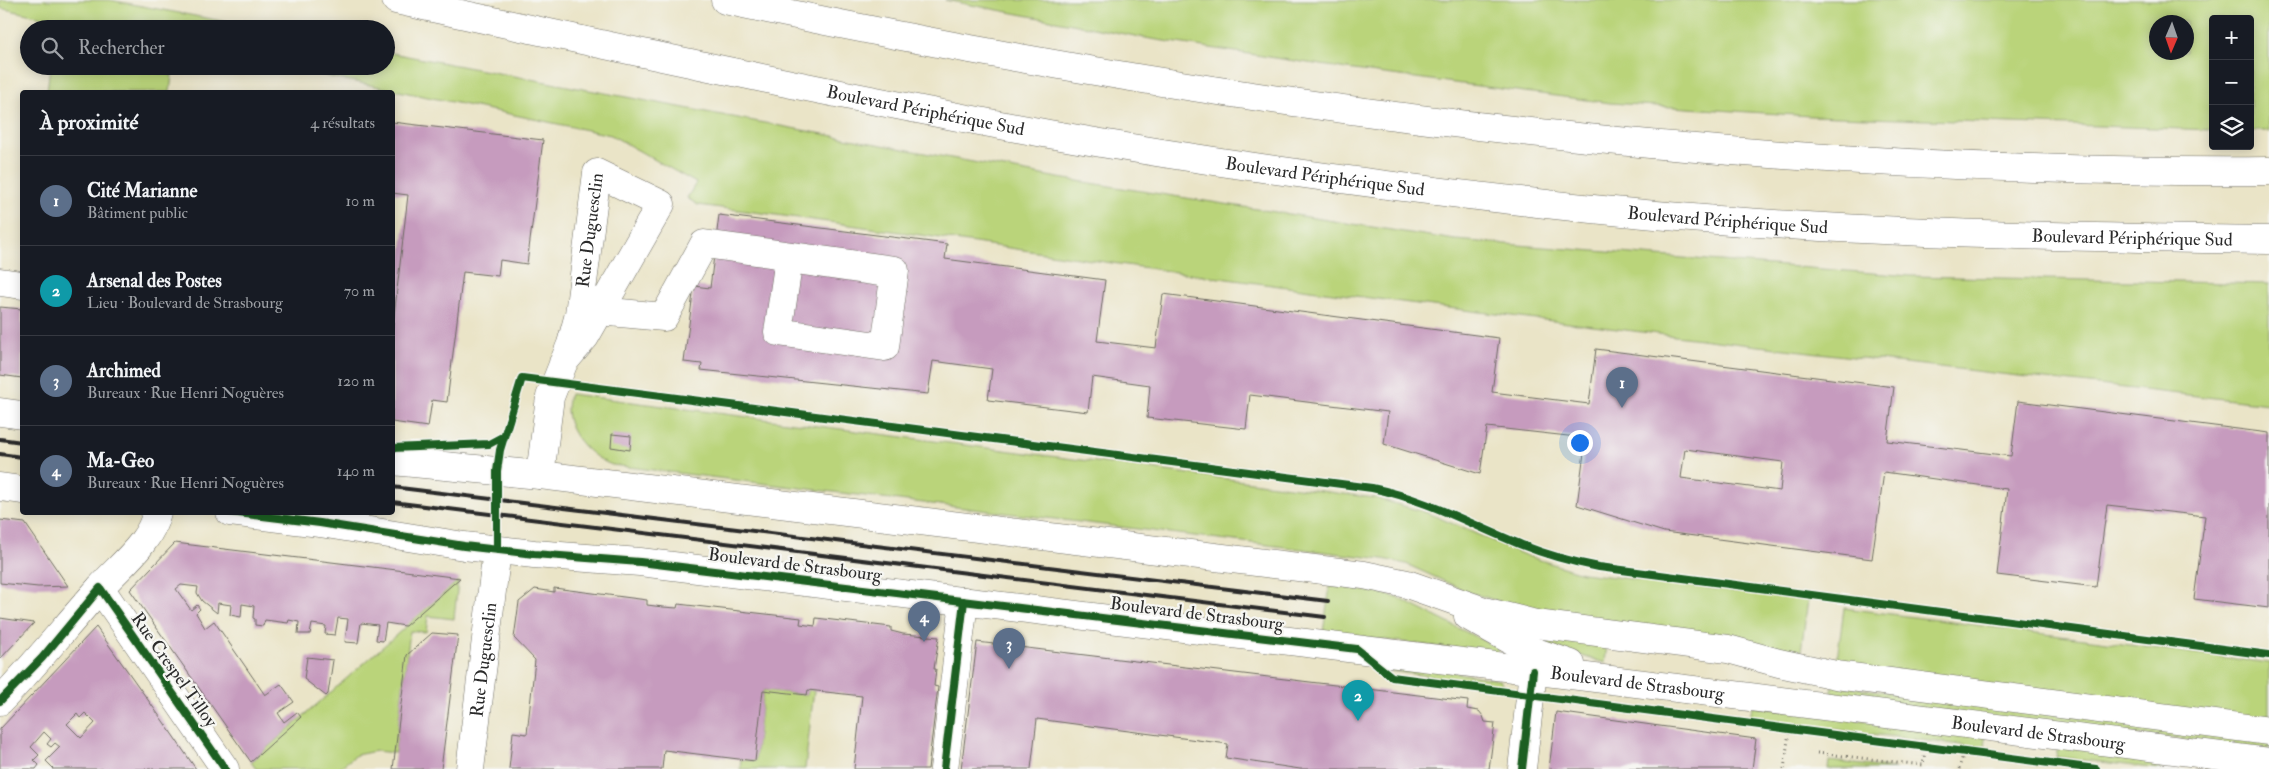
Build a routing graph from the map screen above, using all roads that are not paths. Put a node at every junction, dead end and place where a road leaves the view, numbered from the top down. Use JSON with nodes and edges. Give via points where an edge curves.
{"nodes":[{"id":1,"x":396,"y":0,"type":"edge"},
{"id":2,"x":724,"y":0,"type":"edge"},
{"id":3,"x":2269,"y":170,"type":"edge"},
{"id":4,"x":2269,"y":240,"type":"edge"},
{"id":5,"x":886,"y":273,"type":"dead end"},
{"id":6,"x":0,"y":282,"type":"edge"},
{"id":7,"x":20,"y":285,"type":"edge"},
{"id":8,"x":599,"y":311,"type":"junction"},
{"id":9,"x":563,"y":363,"type":"junction"},
{"id":10,"x":0,"y":412,"type":"edge"},
{"id":11,"x":20,"y":415,"type":"edge"},
{"id":12,"x":395,"y":461,"type":"edge"},
{"id":13,"x":540,"y":475,"type":"junction"},
{"id":14,"x":0,"y":487,"type":"edge"},
{"id":15,"x":20,"y":490,"type":"edge"},
{"id":16,"x":156,"y":515,"type":"edge"},
{"id":17,"x":255,"y":515,"type":"edge"},
{"id":18,"x":497,"y":550,"type":"junction"},
{"id":19,"x":100,"y":588,"type":"junction"},
{"id":20,"x":1432,"y":594,"type":"junction"},
{"id":21,"x":964,"y":601,"type":"junction"},
{"id":22,"x":1533,"y":671,"type":"junction"},
{"id":23,"x":1623,"y":682,"type":"junction"},
{"id":24,"x":0,"y":702,"type":"edge"},
{"id":25,"x":2269,"y":731,"type":"edge"},
{"id":26,"x":2269,"y":762,"type":"edge"},
{"id":27,"x":225,"y":769,"type":"edge"},
{"id":28,"x":470,"y":769,"type":"edge"},
{"id":29,"x":944,"y":769,"type":"edge"},
{"id":30,"x":1522,"y":769,"type":"edge"}],
"edges":[{"from":1,"to":4,"type":"main road","name":"Boulevard Périphérique Sud","via":[[1051,134],[1427,190],[1540,204],[1764,224],[2006,235]]},
{"from":2,"to":3,"type":"main road","via":[[993,53],[1175,84],[1316,106],[1566,137],[1902,163]]},
{"from":5,"to":8,"type":"main road","via":[[789,260],[778,332],[885,347],[895,270],[704,244],[664,318]]},
{"from":6,"to":7,"type":"main road"},
{"from":8,"to":9,"type":"main road","name":"Rue Duguesclin","via":[[579,345]]},
{"from":8,"to":9,"type":"main road","name":"Rue Duguesclin","via":[[661,204],[597,173],[579,314]]},
{"from":9,"to":13,"type":"main road","name":"Rue Duguesclin","via":[[550,397]]},
{"from":10,"to":11,"type":"main road"},
{"from":12,"to":13,"type":"main road","name":"Boulevard de Strasbourg"},
{"from":13,"to":20,"type":"main road","name":"Boulevard de Strasbourg","via":[[1364,575]]},
{"from":14,"to":15,"type":"main road"},
{"from":16,"to":19,"type":"main road","via":[[148,537]]},
{"from":17,"to":18,"type":"main road","name":"Boulevard de Strasbourg"},
{"from":18,"to":21,"type":"main road","name":"Boulevard de Strasbourg","via":[[640,562]]},
{"from":18,"to":28,"type":"main road","name":"Rue Duguesclin"},
{"from":19,"to":24,"type":"main road","via":[[42,658]]},
{"from":19,"to":27,"type":"main road","name":"Rue Crespel Tilloy"},
{"from":20,"to":23,"type":"main road","via":[[1521,646]]},
{"from":20,"to":25,"type":"main road","name":"Boulevard de Strasbourg","via":[[1536,624],[1728,649],[1836,675]]},
{"from":21,"to":22,"type":"main road","name":"Boulevard de Strasbourg"},
{"from":21,"to":29,"type":"main road"},
{"from":22,"to":23,"type":"main road","name":"Boulevard de Strasbourg"},
{"from":22,"to":30,"type":"main road"},
{"from":23,"to":26,"type":"main road","name":"Boulevard de Strasbourg"}]}
